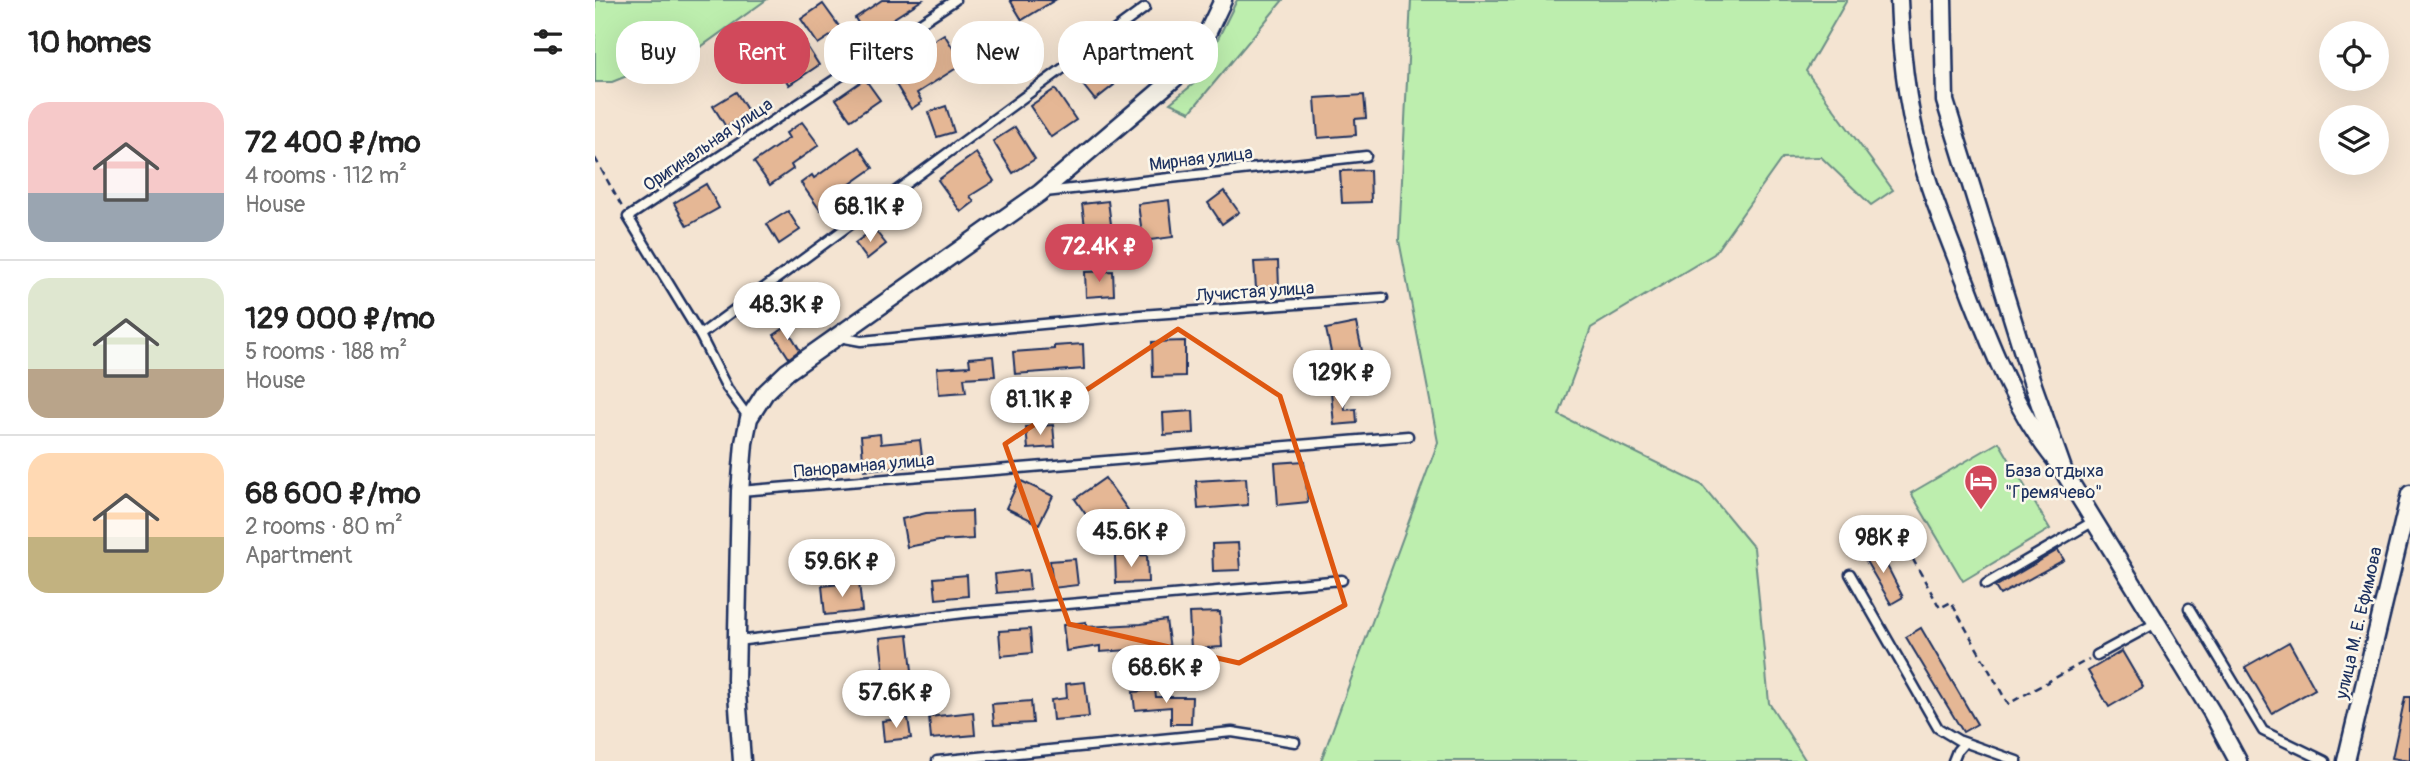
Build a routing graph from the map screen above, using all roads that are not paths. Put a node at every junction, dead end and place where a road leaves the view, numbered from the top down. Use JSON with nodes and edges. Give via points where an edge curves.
{"nodes":[{"id":1,"x":955,"y":0,"type":"edge"},
{"id":2,"x":1223,"y":0,"type":"edge"},
{"id":3,"x":1899,"y":0,"type":"edge"},
{"id":4,"x":1943,"y":0,"type":"edge"},
{"id":5,"x":1145,"y":8,"type":"dead end"},
{"id":6,"x":1366,"y":156,"type":"dead end"},
{"id":7,"x":1039,"y":193,"type":"junction"},
{"id":8,"x":1383,"y":298,"type":"dead end"},
{"id":9,"x":700,"y":335,"type":"junction"},
{"id":10,"x":836,"y":337,"type":"junction"},
{"id":11,"x":748,"y":418,"type":"junction"},
{"id":12,"x":1408,"y":436,"type":"dead end"},
{"id":13,"x":2064,"y":472,"type":"junction"},
{"id":14,"x":740,"y":492,"type":"junction"},
{"id":15,"x":2410,"y":494,"type":"edge"},
{"id":16,"x":2094,"y":521,"type":"junction"},
{"id":17,"x":1850,"y":575,"type":"dead end"},
{"id":18,"x":1342,"y":580,"type":"dead end"},
{"id":19,"x":1986,"y":584,"type":"dead end"},
{"id":20,"x":2189,"y":608,"type":"dead end"},
{"id":21,"x":2156,"y":623,"type":"junction"},
{"id":22,"x":737,"y":641,"type":"junction"},
{"id":23,"x":2097,"y":655,"type":"road end"},
{"id":24,"x":1295,"y":742,"type":"dead end"},
{"id":25,"x":1964,"y":743,"type":"junction"},
{"id":26,"x":742,"y":761,"type":"edge"},
{"id":27,"x":937,"y":761,"type":"edge"},
{"id":28,"x":1952,"y":761,"type":"edge"},
{"id":29,"x":2017,"y":761,"type":"edge"},
{"id":30,"x":2238,"y":761,"type":"edge"},
{"id":31,"x":2325,"y":761,"type":"edge"},
{"id":32,"x":2346,"y":761,"type":"edge"}],
"edges":[{"from":1,"to":9,"type":"lane","name":"Оригинальная улица","via":[[628,217]]},
{"from":2,"to":7,"type":"street","via":[[1203,42],[1175,78]]},
{"from":3,"to":13,"type":"street","via":[[1911,111],[1927,176],[2017,405]]},
{"from":4,"to":13,"type":"street","via":[[1945,101]]},
{"from":5,"to":9,"type":"lane"},
{"from":6,"to":7,"type":"lane","name":"Мирная улица"},
{"from":7,"to":10,"type":"street"},
{"from":8,"to":10,"type":"lane","name":"Лучистая улица","via":[[861,341]]},
{"from":9,"to":11,"type":"lane"},
{"from":10,"to":11,"type":"street","via":[[787,372]]},
{"from":11,"to":14,"type":"street"},
{"from":12,"to":14,"type":"lane","name":"Панорамная улица"},
{"from":13,"to":16,"type":"street"},
{"from":14,"to":22,"type":"street"},
{"from":15,"to":32,"type":"street","name":"улица М. Е. Ефимова"},
{"from":16,"to":19,"type":"lane"},
{"from":16,"to":21,"type":"street"},
{"from":17,"to":25,"type":"lane","via":[[1938,728]]},
{"from":18,"to":22,"type":"lane","via":[[964,613]]},
{"from":20,"to":31,"type":"lane","via":[[2263,731]]},
{"from":21,"to":23,"type":"lane"},
{"from":21,"to":30,"type":"street"},
{"from":22,"to":26,"type":"street"},
{"from":24,"to":27,"type":"lane","via":[[1232,732]]},
{"from":25,"to":28,"type":"lane"},
{"from":25,"to":29,"type":"lane"}]}
